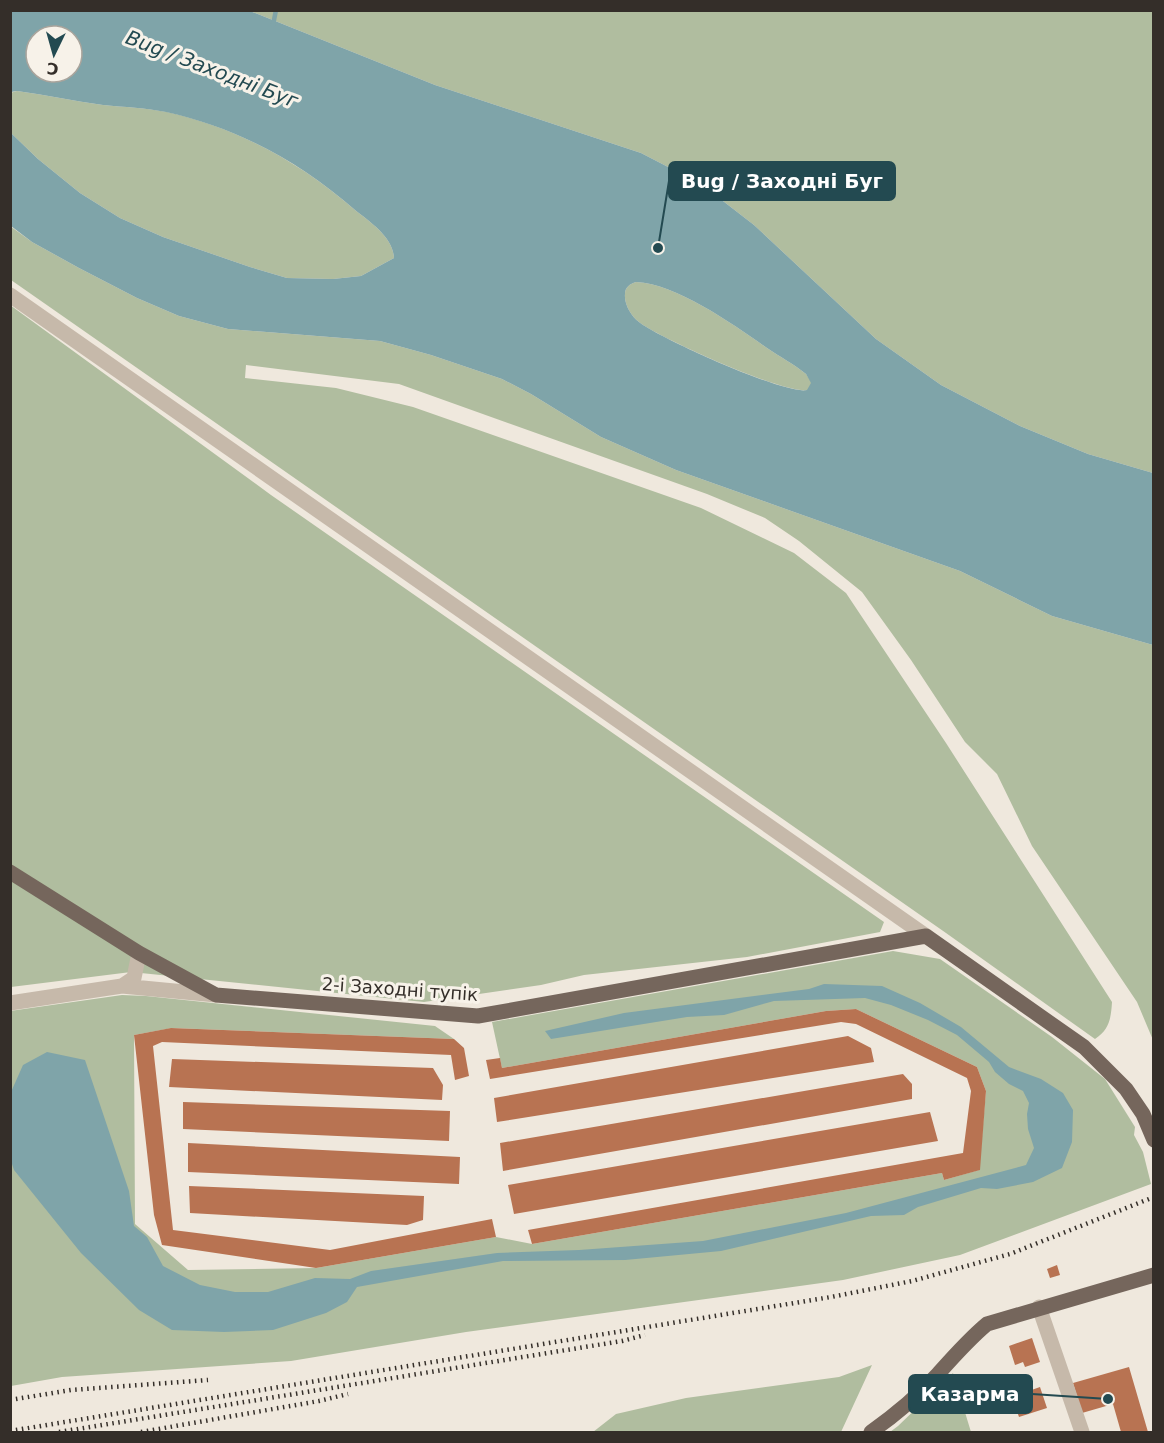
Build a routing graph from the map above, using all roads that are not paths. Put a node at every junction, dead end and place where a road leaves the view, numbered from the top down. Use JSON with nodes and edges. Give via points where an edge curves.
{"nodes":[{"id":1,"x":10,"y":295,"type":"edge"},
{"id":2,"x":10,"y":872,"type":"edge"},
{"id":3,"x":926,"y":936,"type":"junction"},
{"id":4,"x":139,"y":953,"type":"junction"},
{"id":5,"x":122,"y":986,"type":"junction"},
{"id":6,"x":216,"y":995,"type":"junction"},
{"id":7,"x":10,"y":1003,"type":"edge"},
{"id":8,"x":1154,"y":1140,"type":"edge"},
{"id":9,"x":1154,"y":1275,"type":"edge"},
{"id":10,"x":1039,"y":1307,"type":"junction"},
{"id":11,"x":871,"y":1432,"type":"edge"},
{"id":12,"x":1082,"y":1432,"type":"edge"}],
"edges":[{"from":1,"to":3,"type":"street"},
{"from":2,"to":4,"type":"main road"},
{"from":3,"to":6,"type":"main road","name":"2-і Заходні тупік","via":[[478,1016]]},
{"from":3,"to":8,"type":"main road","via":[[1084,1047],[1126,1089]]},
{"from":4,"to":5,"type":"street","via":[[135,978]]},
{"from":4,"to":6,"type":"main road"},
{"from":5,"to":6,"type":"street","name":"2-і Заходні тупік"},
{"from":5,"to":7,"type":"street","name":"2-і Заходні тупік"},
{"from":9,"to":10,"type":"main road"},
{"from":10,"to":11,"type":"main road","via":[[987,1324],[893,1416]]},
{"from":10,"to":12,"type":"street"}]}
